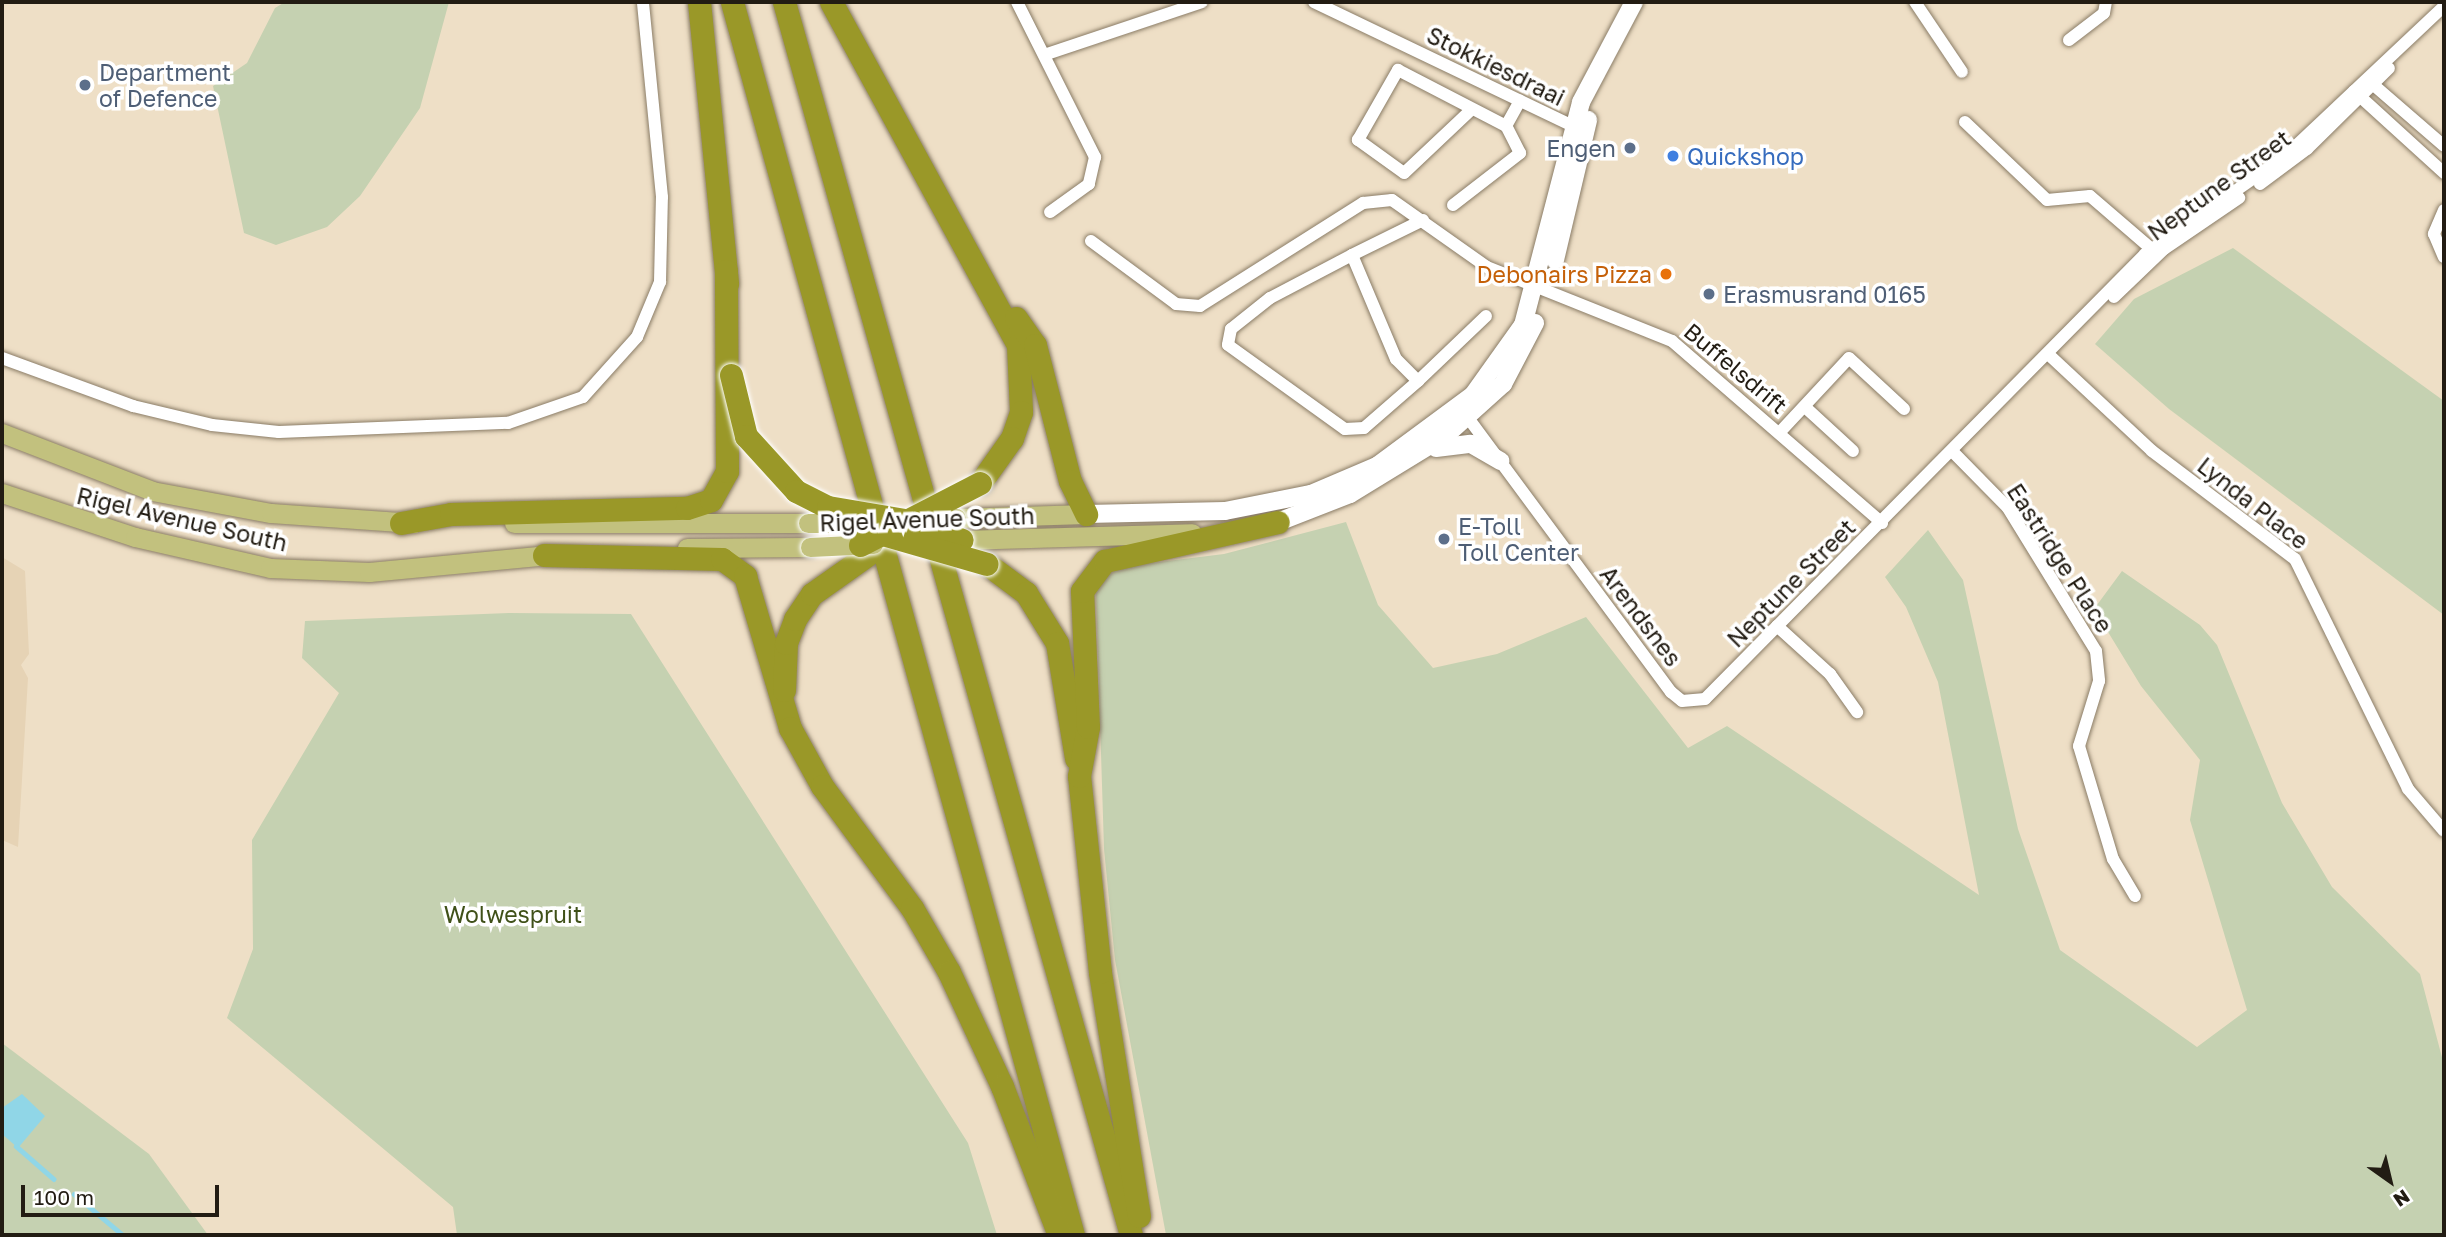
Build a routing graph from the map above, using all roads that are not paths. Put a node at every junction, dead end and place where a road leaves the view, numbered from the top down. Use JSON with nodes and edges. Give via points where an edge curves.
{"nodes":[{"id":1,"x":643,"y":2,"type":"edge"},
{"id":2,"x":699,"y":2,"type":"edge"},
{"id":3,"x":732,"y":2,"type":"edge"},
{"id":4,"x":784,"y":2,"type":"edge"},
{"id":5,"x":831,"y":2,"type":"edge"},
{"id":6,"x":1017,"y":2,"type":"edge"},
{"id":7,"x":1202,"y":2,"type":"edge"},
{"id":8,"x":1314,"y":2,"type":"edge"},
{"id":9,"x":1634,"y":2,"type":"edge"},
{"id":10,"x":1914,"y":2,"type":"edge"},
{"id":11,"x":2106,"y":2,"type":"edge"},
{"id":12,"x":2444,"y":6,"type":"edge"},
{"id":13,"x":2069,"y":40,"type":"dead end"},
{"id":14,"x":1046,"y":54,"type":"junction"},
{"id":15,"x":1962,"y":72,"type":"dead end"},
{"id":16,"x":2369,"y":81,"type":"junction"},
{"id":17,"x":2357,"y":93,"type":"junction"},
{"id":18,"x":1520,"y":101,"type":"junction"},
{"id":19,"x":1472,"y":109,"type":"junction"},
{"id":20,"x":1965,"y":122,"type":"dead end"},
{"id":21,"x":1506,"y":126,"type":"junction"},
{"id":22,"x":1580,"y":130,"type":"junction"},
{"id":23,"x":2444,"y":146,"type":"edge"},
{"id":24,"x":2444,"y":173,"type":"edge"},
{"id":25,"x":927,"y":177,"type":"junction"},
{"id":26,"x":1453,"y":205,"type":"dead end"},
{"id":27,"x":2444,"y":211,"type":"edge"},
{"id":28,"x":1050,"y":212,"type":"dead end"},
{"id":29,"x":1423,"y":220,"type":"junction"},
{"id":30,"x":1091,"y":241,"type":"dead end"},
{"id":31,"x":2155,"y":251,"type":"junction"},
{"id":32,"x":1352,"y":255,"type":"junction"},
{"id":33,"x":2444,"y":257,"type":"edge"},
{"id":34,"x":726,"y":271,"type":"junction"},
{"id":35,"x":1541,"y":291,"type":"junction"},
{"id":36,"x":1486,"y":316,"type":"dead end"},
{"id":37,"x":2049,"y":356,"type":"junction"},
{"id":38,"x":2,"y":358,"type":"edge"},
{"id":39,"x":1418,"y":381,"type":"junction"},
{"id":40,"x":1805,"y":407,"type":"junction"},
{"id":41,"x":1904,"y":409,"type":"dead end"},
{"id":42,"x":1464,"y":412,"type":"junction"},
{"id":43,"x":1780,"y":432,"type":"junction"},
{"id":44,"x":2,"y":433,"type":"edge"},
{"id":45,"x":1853,"y":451,"type":"dead end"},
{"id":46,"x":1953,"y":452,"type":"junction"},
{"id":47,"x":1500,"y":461,"type":"junction"},
{"id":48,"x":1376,"y":480,"type":"junction"},
{"id":49,"x":2,"y":493,"type":"edge"},
{"id":50,"x":1086,"y":514,"type":"junction"},
{"id":51,"x":956,"y":517,"type":"junction"},
{"id":52,"x":1278,"y":522,"type":"junction"},
{"id":53,"x":401,"y":523,"type":"junction"},
{"id":54,"x":1882,"y":523,"type":"junction"},
{"id":55,"x":848,"y":524,"type":"junction"},
{"id":56,"x":934,"y":530,"type":"junction"},
{"id":57,"x":911,"y":532,"type":"junction"},
{"id":58,"x":884,"y":533,"type":"junction"},
{"id":59,"x":962,"y":540,"type":"junction"},
{"id":60,"x":864,"y":550,"type":"junction"},
{"id":61,"x":544,"y":555,"type":"junction"},
{"id":62,"x":1777,"y":626,"type":"junction"},
{"id":63,"x":1698,"y":701,"type":"joint"},
{"id":64,"x":1857,"y":712,"type":"dead end"},
{"id":65,"x":1079,"y":776,"type":"junction"},
{"id":66,"x":839,"y":806,"type":"junction"},
{"id":67,"x":2444,"y":831,"type":"edge"},
{"id":68,"x":2135,"y":896,"type":"dead end"},
{"id":69,"x":1059,"y":1235,"type":"edge"},
{"id":70,"x":1073,"y":1235,"type":"edge"},
{"id":71,"x":1131,"y":1235,"type":"edge"},
{"id":72,"x":1143,"y":1235,"type":"edge"}],
"edges":[{"from":1,"to":38,"type":"street","via":[[662,197],[660,282],[637,337],[583,397],[508,423],[279,432],[212,425],[134,406]]},
{"from":2,"to":34,"type":"highway"},
{"from":3,"to":70,"type":"highway"},
{"from":4,"to":71,"type":"highway"},
{"from":5,"to":25,"type":"highway"},
{"from":6,"to":14,"type":"street"},
{"from":7,"to":14,"type":"street"},
{"from":8,"to":18,"type":"street","name":"Stokkiesdraai"},
{"from":9,"to":22,"type":"main road","name":"Rigel Avenue South","via":[[1594,80]]},
{"from":10,"to":15,"type":"street"},
{"from":11,"to":13,"type":"street","via":[[2104,13]]},
{"from":12,"to":16,"type":"street","name":"Neptune Street"},
{"from":14,"to":28,"type":"street","via":[[1096,167],[1083,189]]},
{"from":16,"to":17,"type":"street","name":"Neptune Street"},
{"from":16,"to":23,"type":"street"},
{"from":17,"to":24,"type":"street"},
{"from":17,"to":31,"type":"street","name":"Neptune Street","via":[[2275,168]]},
{"from":18,"to":21,"type":"street"},
{"from":18,"to":22,"type":"street","name":"Stokkiesdraai"},
{"from":19,"to":19,"type":"street","via":[[1398,70],[1358,140],[1404,173]]},
{"from":19,"to":21,"type":"street"},
{"from":20,"to":31,"type":"street","via":[[2047,200],[2090,196]]},
{"from":21,"to":26,"type":"street","via":[[1520,153]]},
{"from":22,"to":35,"type":"main road","name":"Rigel Avenue South"},
{"from":25,"to":50,"type":"highway","via":[[1035,345],[1066,468]]},
{"from":25,"to":57,"type":"highway","bridge":true,"via":[[999,306],[1023,368],[1012,438],[980,483]]},
{"from":27,"to":33,"type":"street","via":[[2434,234]]},
{"from":29,"to":30,"type":"street","name":"Buffelsdrift","via":[[1392,200],[1371,199],[1200,306],[1176,303]]},
{"from":29,"to":32,"type":"street"},
{"from":29,"to":35,"type":"street","name":"Buffelsdrift","via":[[1488,267]]},
{"from":31,"to":37,"type":"street","name":"Neptune Street"},
{"from":32,"to":39,"type":"street","via":[[1396,359]]},
{"from":32,"to":39,"type":"street","via":[[1270,298],[1231,328],[1228,345],[1345,429],[1364,428]]},
{"from":34,"to":53,"type":"highway","via":[[727,471],[711,500],[687,508],[451,514]]},
{"from":34,"to":57,"type":"highway","bridge":true,"via":[[731,375],[746,436],[796,491]]},
{"from":35,"to":42,"type":"main road","name":"Rigel Avenue South","via":[[1510,374]]},
{"from":35,"to":43,"type":"street","name":"Buffelsdrift","via":[[1672,341]]},
{"from":36,"to":39,"type":"street"},
{"from":37,"to":46,"type":"street","name":"Neptune Street"},
{"from":37,"to":67,"type":"street","name":"Lynda Place","via":[[2152,451],[2295,559],[2408,789]]},
{"from":40,"to":41,"type":"street","via":[[1849,358]]},
{"from":40,"to":43,"type":"street"},
{"from":40,"to":45,"type":"street"},
{"from":42,"to":47,"type":"street","name":"Arendsnes"},
{"from":42,"to":48,"type":"main road","name":"Rigel Avenue South"},
{"from":42,"to":50,"type":"main road","name":"Rigel Avenue South","via":[[1377,466],[1311,495],[1225,512]]},
{"from":43,"to":54,"type":"street","name":"Buffelsdrift"},
{"from":44,"to":53,"type":"main road","name":"Rigel Avenue South","via":[[152,491],[271,513]]},
{"from":46,"to":54,"type":"street","name":"Neptune Street"},
{"from":46,"to":68,"type":"street","name":"Eastridge Place","via":[[2008,508],[2096,651],[2099,681],[2079,747],[2113,859]]},
{"from":47,"to":48,"type":"main road","via":[[1458,442]]},
{"from":47,"to":63,"type":"street","name":"Arendsnes","via":[[1671,692],[1682,701]]},
{"from":48,"to":52,"type":"main road","name":"Rigel Avenue South"},
{"from":49,"to":61,"type":"main road","name":"Rigel Avenue South","via":[[135,537],[270,568],[369,572]]},
{"from":50,"to":51,"type":"main road","name":"Rigel Avenue South"},
{"from":51,"to":56,"type":"highway","bridge":true},
{"from":51,"to":57,"type":"main road","name":"Rigel Avenue South","bridge":true},
{"from":52,"to":59,"type":"main road","name":"Rigel Avenue South","via":[[1084,540]]},
{"from":52,"to":65,"type":"highway","via":[[1122,555],[1089,574],[1081,604],[1087,755]]},
{"from":53,"to":55,"type":"main road","name":"Rigel Avenue South","bridge":true},
{"from":54,"to":62,"type":"street","name":"Neptune Street"},
{"from":55,"to":57,"type":"main road","name":"Rigel Avenue South","bridge":true},
{"from":55,"to":58,"type":"highway","bridge":true},
{"from":56,"to":57,"type":"highway","bridge":true},
{"from":56,"to":59,"type":"highway","bridge":true},
{"from":57,"to":58,"type":"highway","bridge":true},
{"from":57,"to":59,"type":"main road","name":"Rigel Avenue South","bridge":true},
{"from":57,"to":60,"type":"highway"},
{"from":57,"to":65,"type":"highway","bridge":true,"via":[[987,564],[1026,593],[1057,643]]},
{"from":58,"to":60,"type":"highway","bridge":true},
{"from":60,"to":61,"type":"main road","name":"Rigel Avenue South","bridge":true,"via":[[810,547]]},
{"from":60,"to":66,"type":"highway","via":[[812,594],[795,619],[783,666],[790,707]]},
{"from":61,"to":66,"type":"highway","via":[[722,559],[738,569],[755,603],[790,728]]},
{"from":62,"to":63,"type":"street","name":"Neptune Street"},
{"from":62,"to":64,"type":"street","via":[[1830,674]]},
{"from":65,"to":72,"type":"highway","via":[[1114,1072]]},
{"from":66,"to":69,"type":"highway","via":[[912,908],[954,983]]}]}
